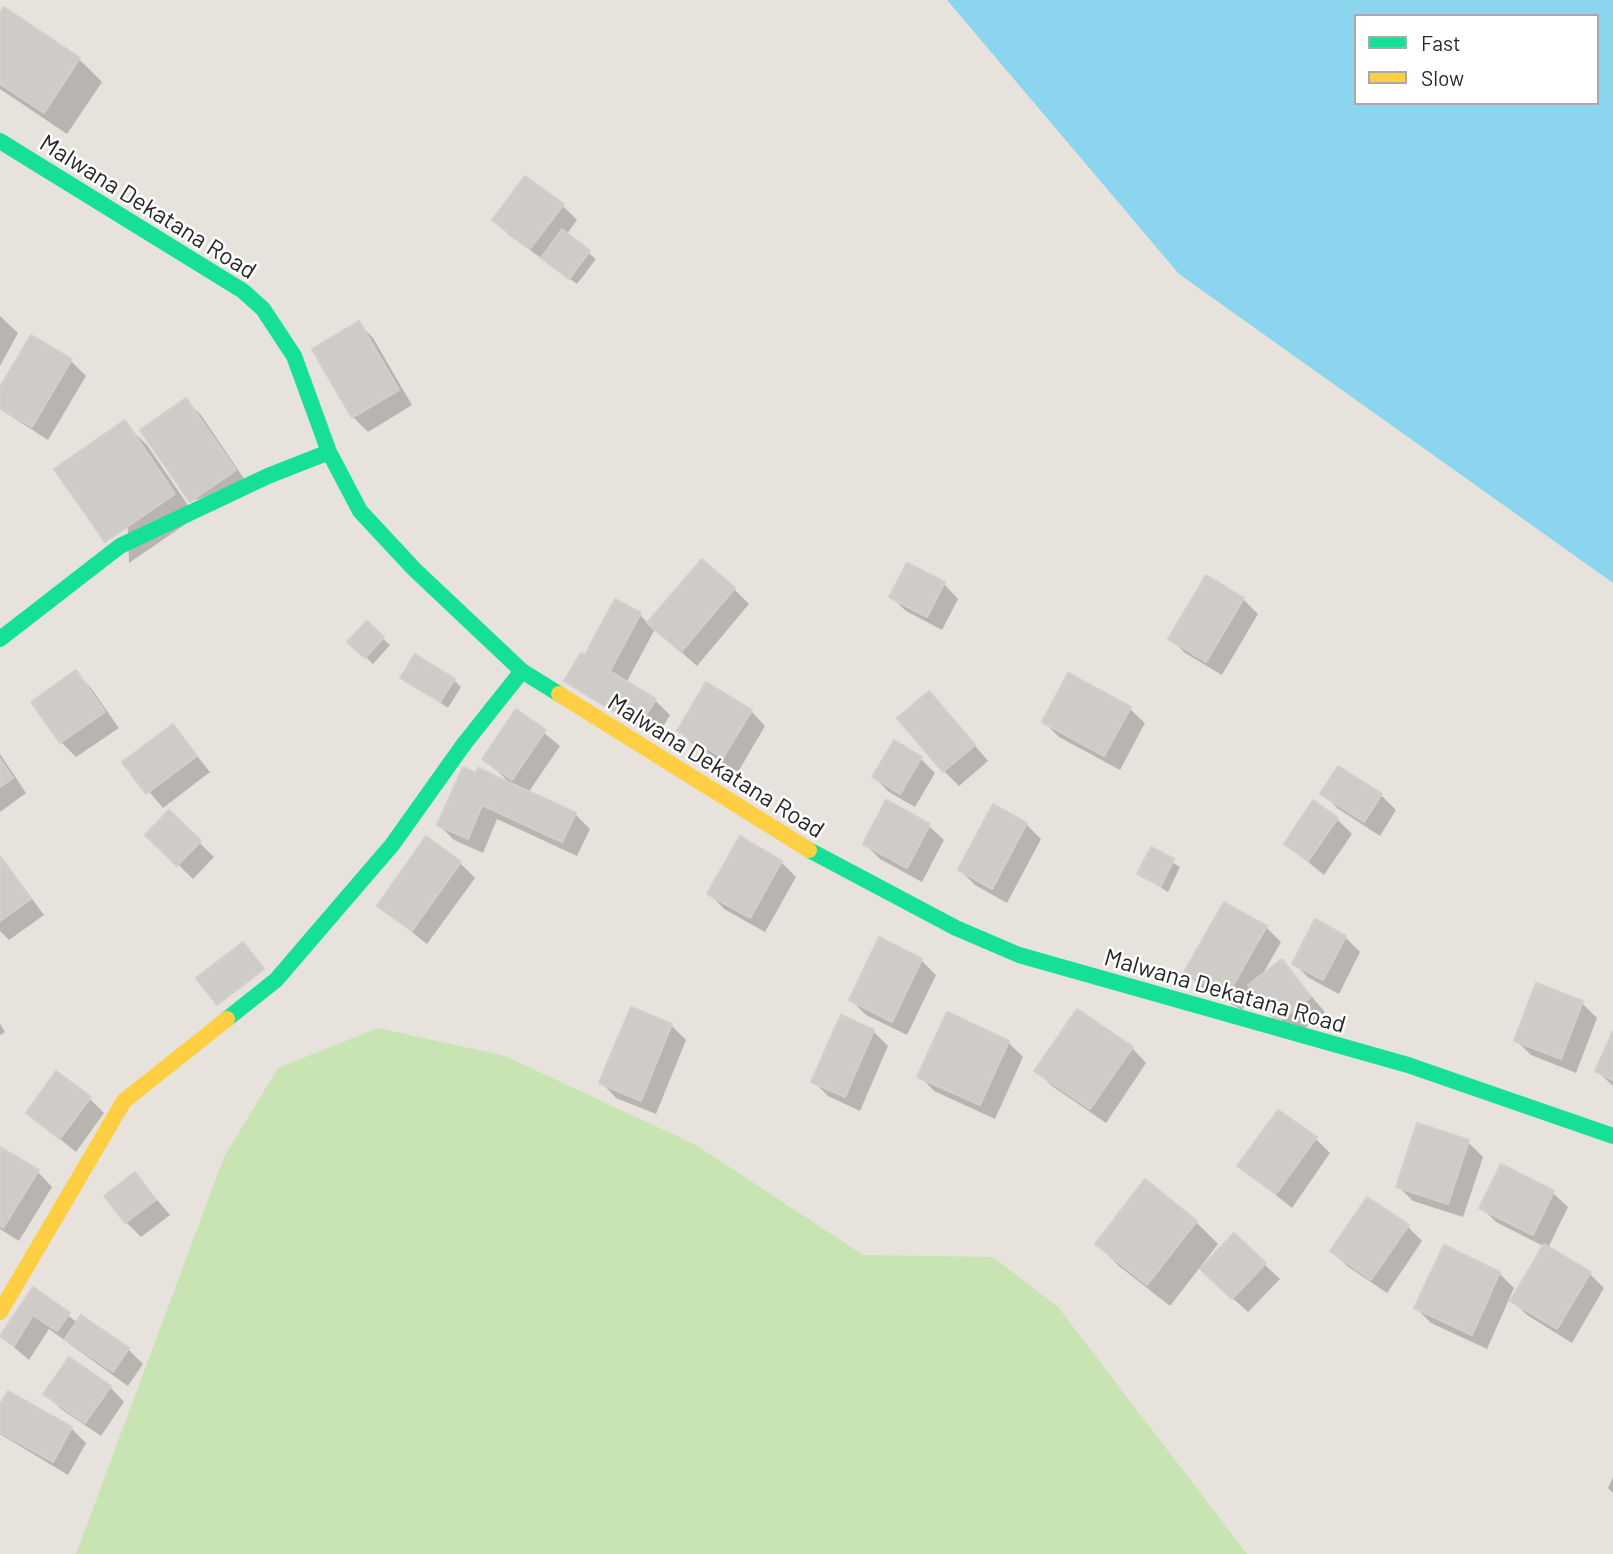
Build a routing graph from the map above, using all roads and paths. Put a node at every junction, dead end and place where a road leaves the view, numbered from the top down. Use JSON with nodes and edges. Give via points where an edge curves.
{"nodes":[{"id":1,"x":0,"y":141,"type":"edge"},
{"id":2,"x":329,"y":452,"type":"junction"},
{"id":3,"x":0,"y":639,"type":"edge"},
{"id":4,"x":522,"y":670,"type":"junction"},
{"id":5,"x":1613,"y":1136,"type":"edge"},
{"id":6,"x":0,"y":1312,"type":"edge"}],
"edges":[{"from":1,"to":2,"type":"main road","name":"Malwana Dekatana Road","via":[[243,291],[263,309],[294,356]]},
{"from":2,"to":3,"type":"main road","via":[[120,546]]},
{"from":2,"to":4,"type":"main road","name":"Malwana Dekatana Road","via":[[360,511],[414,569]]},
{"from":4,"to":5,"type":"main road","name":"Malwana Dekatana Road","via":[[801,846],[981,939],[1019,955],[1408,1065]]},
{"from":4,"to":6,"type":"main road","via":[[392,845],[276,980],[124,1101]]}]}
